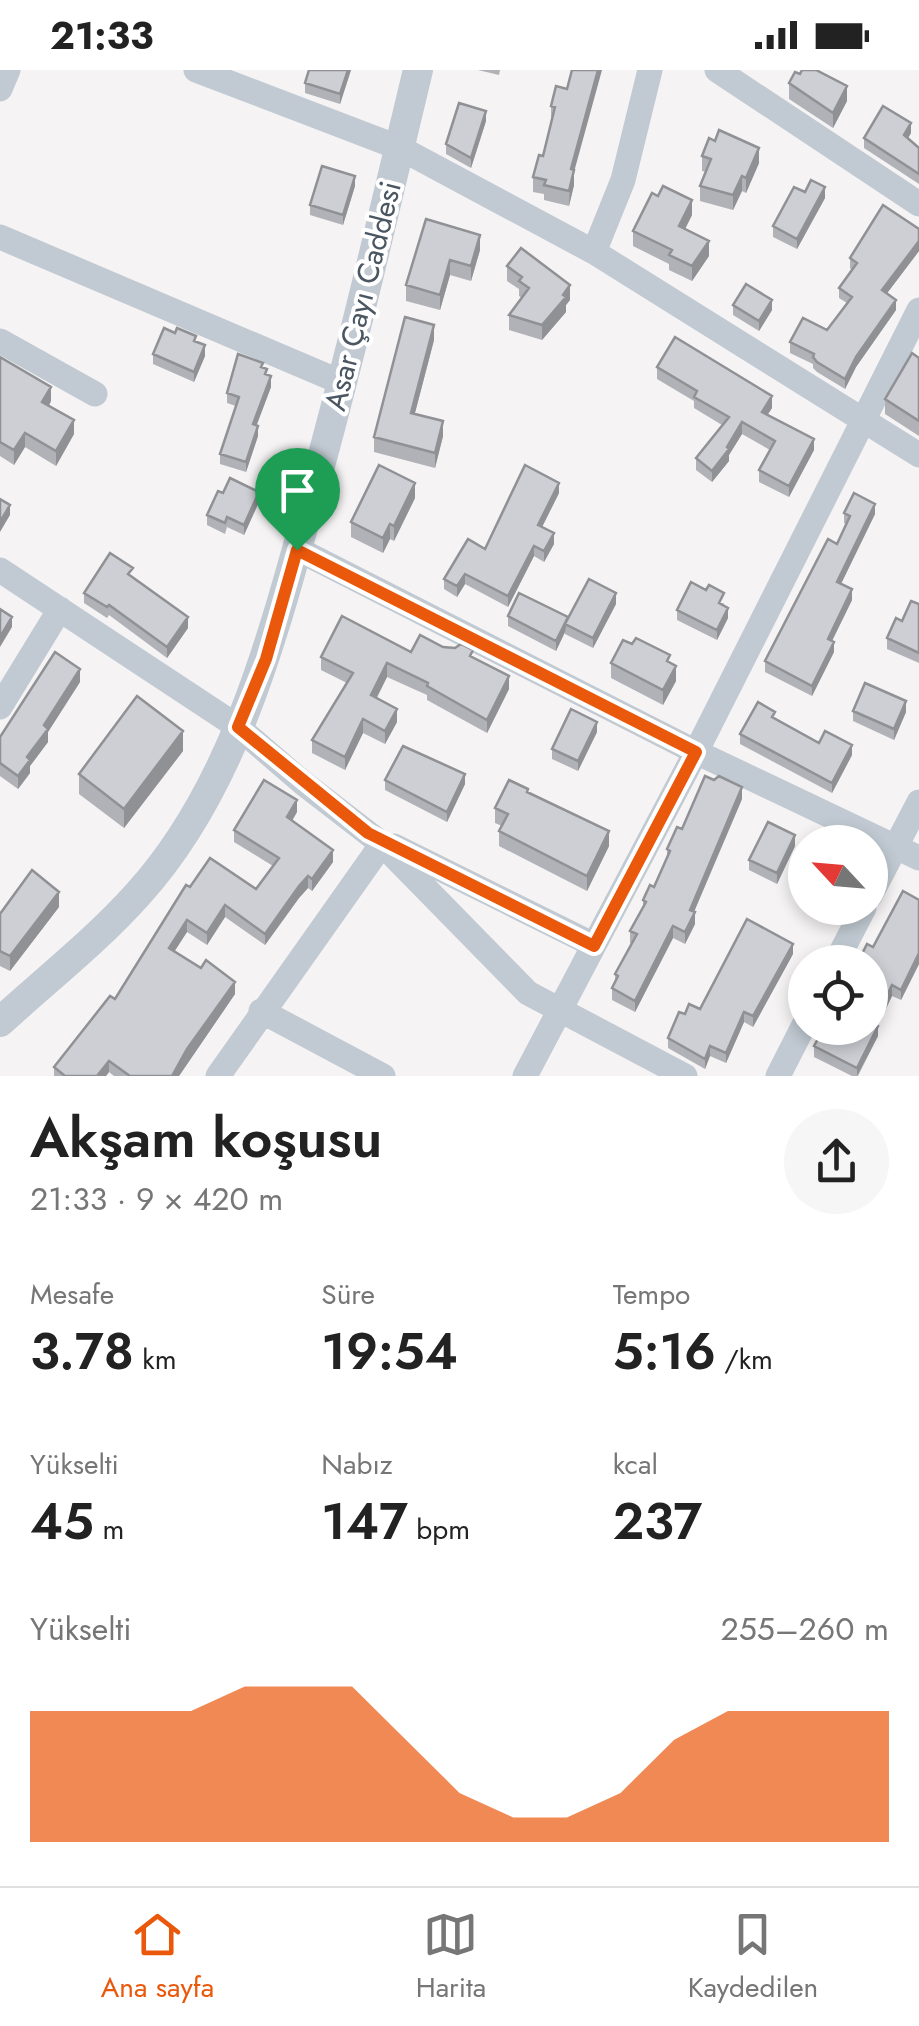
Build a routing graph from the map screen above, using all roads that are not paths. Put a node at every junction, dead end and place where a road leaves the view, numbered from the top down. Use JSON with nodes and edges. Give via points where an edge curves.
{"nodes":[{"id":1,"x":8,"y":70,"type":"edge"},
{"id":2,"x":196,"y":70,"type":"edge"},
{"id":3,"x":418,"y":70,"type":"edge"},
{"id":4,"x":650,"y":70,"type":"edge"},
{"id":5,"x":717,"y":70,"type":"edge"},
{"id":6,"x":0,"y":89,"type":"edge"},
{"id":7,"x":400,"y":148,"type":"junction"},
{"id":8,"x":919,"y":204,"type":"edge"},
{"id":9,"x":0,"y":238,"type":"edge"},
{"id":10,"x":594,"y":252,"type":"junction"},
{"id":11,"x":919,"y":310,"type":"edge"},
{"id":12,"x":0,"y":341,"type":"edge"},
{"id":13,"x":343,"y":383,"type":"junction"},
{"id":14,"x":95,"y":394,"type":"dead end"},
{"id":15,"x":862,"y":420,"type":"junction"},
{"id":16,"x":919,"y":455,"type":"edge"},
{"id":17,"x":297,"y":550,"type":"junction"},
{"id":18,"x":0,"y":570,"type":"edge"},
{"id":19,"x":60,"y":609,"type":"junction"},
{"id":20,"x":0,"y":707,"type":"edge"},
{"id":21,"x":238,"y":727,"type":"junction"},
{"id":22,"x":696,"y":752,"type":"junction"},
{"id":23,"x":919,"y":802,"type":"edge"},
{"id":24,"x":375,"y":838,"type":"junction"},
{"id":25,"x":907,"y":852,"type":"edge"},
{"id":26,"x":888,"y":875,"type":"edge"},
{"id":27,"x":594,"y":946,"type":"junction"},
{"id":28,"x":261,"y":1012,"type":"junction"},
{"id":29,"x":559,"y":1012,"type":"junction"},
{"id":30,"x":0,"y":1022,"type":"edge"},
{"id":31,"x":794,"y":1045,"type":"edge"},
{"id":32,"x":218,"y":1076,"type":"edge"},
{"id":33,"x":382,"y":1076,"type":"edge"},
{"id":34,"x":525,"y":1076,"type":"edge"},
{"id":35,"x":684,"y":1076,"type":"edge"},
{"id":36,"x":778,"y":1076,"type":"edge"}],
"edges":[{"from":1,"to":6,"type":"street"},
{"from":2,"to":7,"type":"street"},
{"from":3,"to":7,"type":"street","name":"Asar Çayı Caddesi"},
{"from":4,"to":10,"type":"street","via":[[624,180]]},
{"from":5,"to":8,"type":"street"},
{"from":7,"to":10,"type":"street"},
{"from":7,"to":13,"type":"street","name":"Asar Çayı Caddesi"},
{"from":9,"to":13,"type":"street"},
{"from":10,"to":15,"type":"street"},
{"from":11,"to":15,"type":"street"},
{"from":12,"to":14,"type":"street"},
{"from":13,"to":17,"type":"street","name":"Asar Çayı Caddesi"},
{"from":15,"to":16,"type":"street"},
{"from":15,"to":22,"type":"street"},
{"from":17,"to":21,"type":"street","name":"Asar Çayı Caddesi","via":[[266,659]]},
{"from":17,"to":22,"type":"street"},
{"from":18,"to":19,"type":"street"},
{"from":19,"to":20,"type":"street"},
{"from":19,"to":21,"type":"street"},
{"from":21,"to":24,"type":"street"},
{"from":21,"to":30,"type":"street","name":"Asar Çayı Caddesi","via":[[185,829],[139,893]]},
{"from":22,"to":25,"type":"street"},
{"from":22,"to":27,"type":"street"},
{"from":23,"to":25,"type":"street"},
{"from":24,"to":27,"type":"street"},
{"from":24,"to":28,"type":"street"},
{"from":24,"to":29,"type":"street","via":[[528,993]]},
{"from":25,"to":26,"type":"street"},
{"from":27,"to":29,"type":"street"},
{"from":28,"to":32,"type":"street"},
{"from":28,"to":33,"type":"street"},
{"from":29,"to":34,"type":"street"},
{"from":29,"to":35,"type":"street"},
{"from":31,"to":36,"type":"street"}]}
